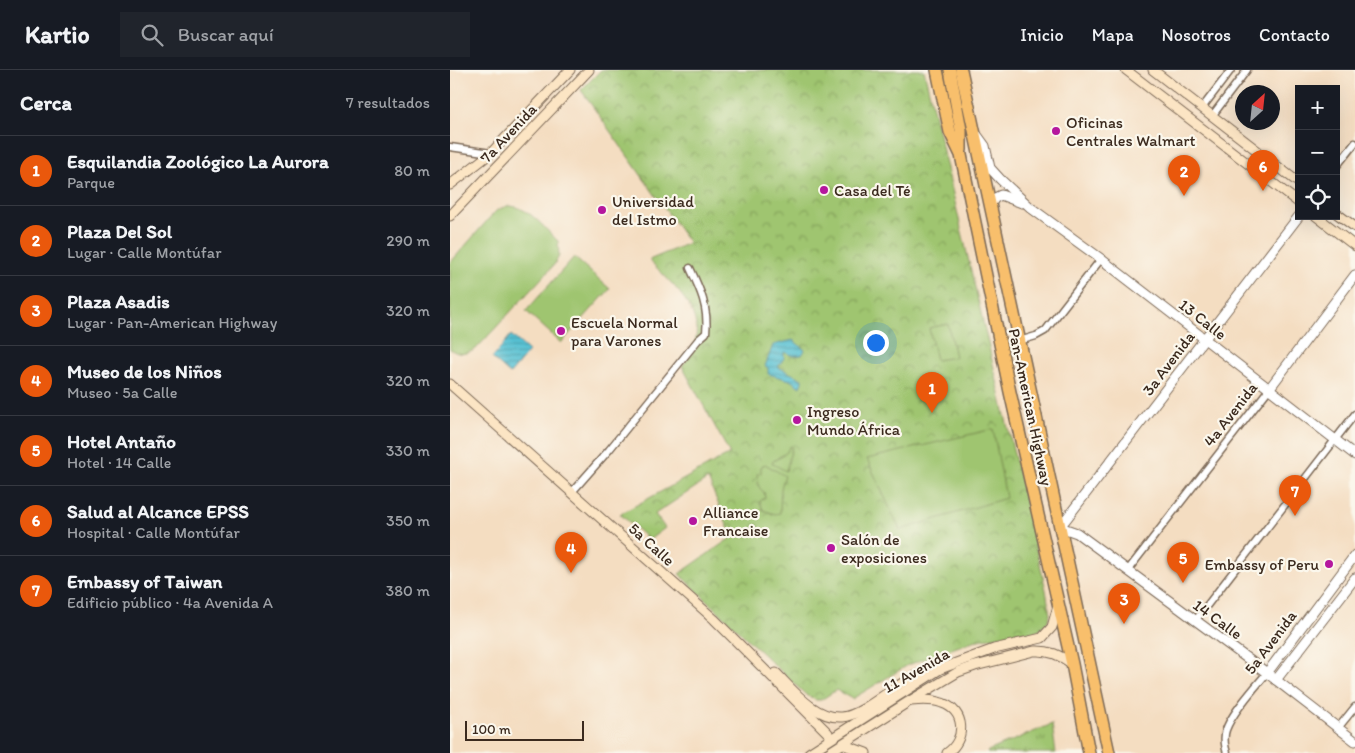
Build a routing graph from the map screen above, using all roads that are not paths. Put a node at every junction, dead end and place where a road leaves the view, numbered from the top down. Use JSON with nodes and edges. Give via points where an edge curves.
{"nodes":[{"id":1,"x":559,"y":70,"type":"edge"},
{"id":2,"x":570,"y":70,"type":"edge"},
{"id":3,"x":588,"y":70,"type":"edge"},
{"id":4,"x":937,"y":70,"type":"edge"},
{"id":5,"x":950,"y":70,"type":"edge"},
{"id":6,"x":961,"y":70,"type":"edge"},
{"id":7,"x":1126,"y":70,"type":"edge"},
{"id":8,"x":1153,"y":70,"type":"edge"},
{"id":9,"x":1231,"y":70,"type":"edge"},
{"id":10,"x":1247,"y":70,"type":"edge"},
{"id":11,"x":561,"y":80,"type":"junction"},
{"id":12,"x":1202,"y":108,"type":"junction"},
{"id":13,"x":1212,"y":116,"type":"junction"},
{"id":14,"x":974,"y":131,"type":"junction"},
{"id":15,"x":1355,"y":143,"type":"edge"},
{"id":16,"x":450,"y":148,"type":"edge"},
{"id":17,"x":491,"y":153,"type":"junction"},
{"id":18,"x":960,"y":155,"type":"junction"},
{"id":19,"x":1340,"y":162,"type":"edge"},
{"id":20,"x":1295,"y":180,"type":"edge"},
{"id":21,"x":450,"y":185,"type":"edge"},
{"id":22,"x":1295,"y":200,"type":"edge"},
{"id":23,"x":990,"y":205,"type":"junction"},
{"id":24,"x":1031,"y":208,"type":"junction"},
{"id":25,"x":454,"y":209,"type":"edge"},
{"id":26,"x":450,"y":216,"type":"edge"},
{"id":27,"x":1340,"y":216,"type":"edge"},
{"id":28,"x":1296,"y":220,"type":"edge"},
{"id":29,"x":1321,"y":220,"type":"edge"},
{"id":30,"x":1355,"y":227,"type":"edge"},
{"id":31,"x":1355,"y":246,"type":"edge"},
{"id":32,"x":1101,"y":259,"type":"junction"},
{"id":33,"x":690,"y":268,"type":"dead end"},
{"id":34,"x":1355,"y":275,"type":"edge"},
{"id":35,"x":1205,"y":339,"type":"junction"},
{"id":36,"x":1020,"y":341,"type":"junction"},
{"id":37,"x":450,"y":384,"type":"edge"},
{"id":38,"x":1269,"y":389,"type":"junction"},
{"id":39,"x":1355,"y":414,"type":"edge"},
{"id":40,"x":1335,"y":440,"type":"junction"},
{"id":41,"x":1355,"y":455,"type":"edge"},
{"id":42,"x":572,"y":492,"type":"junction"},
{"id":43,"x":1060,"y":527,"type":"junction"},
{"id":44,"x":1355,"y":555,"type":"edge"},
{"id":45,"x":1128,"y":570,"type":"junction"},
{"id":46,"x":1355,"y":578,"type":"edge"},
{"id":47,"x":1058,"y":606,"type":"junction"},
{"id":48,"x":714,"y":619,"type":"junction"},
{"id":49,"x":1195,"y":621,"type":"junction"},
{"id":50,"x":1072,"y":664,"type":"junction"},
{"id":51,"x":940,"y":670,"type":"junction"},
{"id":52,"x":1267,"y":673,"type":"junction"},
{"id":53,"x":1276,"y":680,"type":"junction"},
{"id":54,"x":908,"y":702,"type":"junction"},
{"id":55,"x":1355,"y":706,"type":"edge"},
{"id":56,"x":1338,"y":728,"type":"junction"},
{"id":57,"x":828,"y":733,"type":"dead end"},
{"id":58,"x":1355,"y":741,"type":"edge"},
{"id":59,"x":847,"y":746,"type":"dead end"},
{"id":60,"x":809,"y":753,"type":"edge"},
{"id":61,"x":828,"y":753,"type":"edge"},
{"id":62,"x":866,"y":753,"type":"edge"},
{"id":63,"x":947,"y":753,"type":"edge"},
{"id":64,"x":1089,"y":753,"type":"edge"},
{"id":65,"x":1109,"y":753,"type":"edge"},
{"id":66,"x":1227,"y":753,"type":"edge"}],
"edges":[{"from":1,"to":11,"type":"street"},
{"from":2,"to":11,"type":"main road","name":"7a Avenida"},
{"from":3,"to":25,"type":"main road","name":"7a Avenida"},
{"from":4,"to":18,"type":"highway","name":"Pan-American Highway","via":[[950,132]]},
{"from":5,"to":18,"type":"highway","via":[[961,130]]},
{"from":6,"to":14,"type":"highway","name":"Pan-American Highway"},
{"from":7,"to":22,"type":"main road"},
{"from":8,"to":12,"type":"main road"},
{"from":9,"to":12,"type":"street"},
{"from":10,"to":13,"type":"street"},
{"from":11,"to":17,"type":"main road","name":"7a Avenida"},
{"from":12,"to":13,"type":"main road"},
{"from":13,"to":20,"type":"main road"},
{"from":14,"to":23,"type":"highway","name":"Pan-American Highway"},
{"from":14,"to":24,"type":"street","name":"13 Calle","via":[[985,146],[990,168]]},
{"from":15,"to":19,"type":"street"},
{"from":16,"to":17,"type":"street"},
{"from":17,"to":21,"type":"main road","name":"7a Avenida"},
{"from":18,"to":47,"type":"highway","name":"Pan-American Highway"},
{"from":23,"to":24,"type":"street","name":"13 Calle","via":[[1001,195]]},
{"from":23,"to":36,"type":"highway","name":"Pan-American Highway"},
{"from":24,"to":32,"type":"street","name":"13 Calle"},
{"from":25,"to":26,"type":"main road","name":"7a Avenida"},
{"from":27,"to":30,"type":"main road"},
{"from":28,"to":35,"type":"street","name":"3a Avenida"},
{"from":29,"to":31,"type":"main road"},
{"from":32,"to":35,"type":"street","name":"13 Calle"},
{"from":32,"to":36,"type":"street","via":[[1044,331]]},
{"from":33,"to":42,"type":"street","via":[[708,318],[706,333]]},
{"from":34,"to":38,"type":"street","name":"4a Avenida"},
{"from":35,"to":38,"type":"street","name":"13 Calle"},
{"from":35,"to":43,"type":"street","name":"3a Avenida"},
{"from":36,"to":43,"type":"highway","name":"Pan-American Highway"},
{"from":37,"to":42,"type":"main road","name":"5a Calle"},
{"from":38,"to":40,"type":"street","name":"13 Calle"},
{"from":38,"to":45,"type":"street","name":"4a Avenida"},
{"from":39,"to":40,"type":"street"},
{"from":40,"to":41,"type":"street","name":"13 Calle"},
{"from":40,"to":49,"type":"street"},
{"from":42,"to":48,"type":"main road","name":"5a Calle"},
{"from":43,"to":45,"type":"street","name":"14 Calle","via":[[1077,533]]},
{"from":43,"to":65,"type":"highway","name":"Pan-American Highway"},
{"from":44,"to":52,"type":"street","name":"5a Avenida"},
{"from":45,"to":49,"type":"street","name":"14 Calle"},
{"from":46,"to":53,"type":"street","name":"5a Avenida"},
{"from":47,"to":50,"type":"highway","name":"Pan-American Highway"},
{"from":47,"to":51,"type":"main road","name":"11 Avenida","via":[[1052,627],[1042,638],[994,649]]},
{"from":48,"to":51,"type":"main road","via":[[736,635],[810,706],[832,716],[851,714],[915,675]]},
{"from":48,"to":57,"type":"main road","name":"5a Calle"},
{"from":49,"to":52,"type":"street","name":"14 Calle"},
{"from":50,"to":54,"type":"main road","name":"11 Avenida","via":[[1062,656],[1034,651],[958,672]]},
{"from":50,"to":64,"type":"highway","name":"Pan-American Highway"},
{"from":51,"to":60,"type":"main road","name":"11 Avenida"},
{"from":52,"to":53,"type":"street","name":"14 Calle"},
{"from":52,"to":66,"type":"street","name":"5a Avenida","via":[[1225,732]]},
{"from":53,"to":56,"type":"street","name":"14 Calle"},
{"from":54,"to":61,"type":"main road","name":"11 Avenida"},
{"from":54,"to":63,"type":"main road","via":[[944,703],[959,716],[961,734]]},
{"from":55,"to":56,"type":"street"},
{"from":56,"to":58,"type":"street","name":"14 Calle"},
{"from":59,"to":62,"type":"main road"}]}
